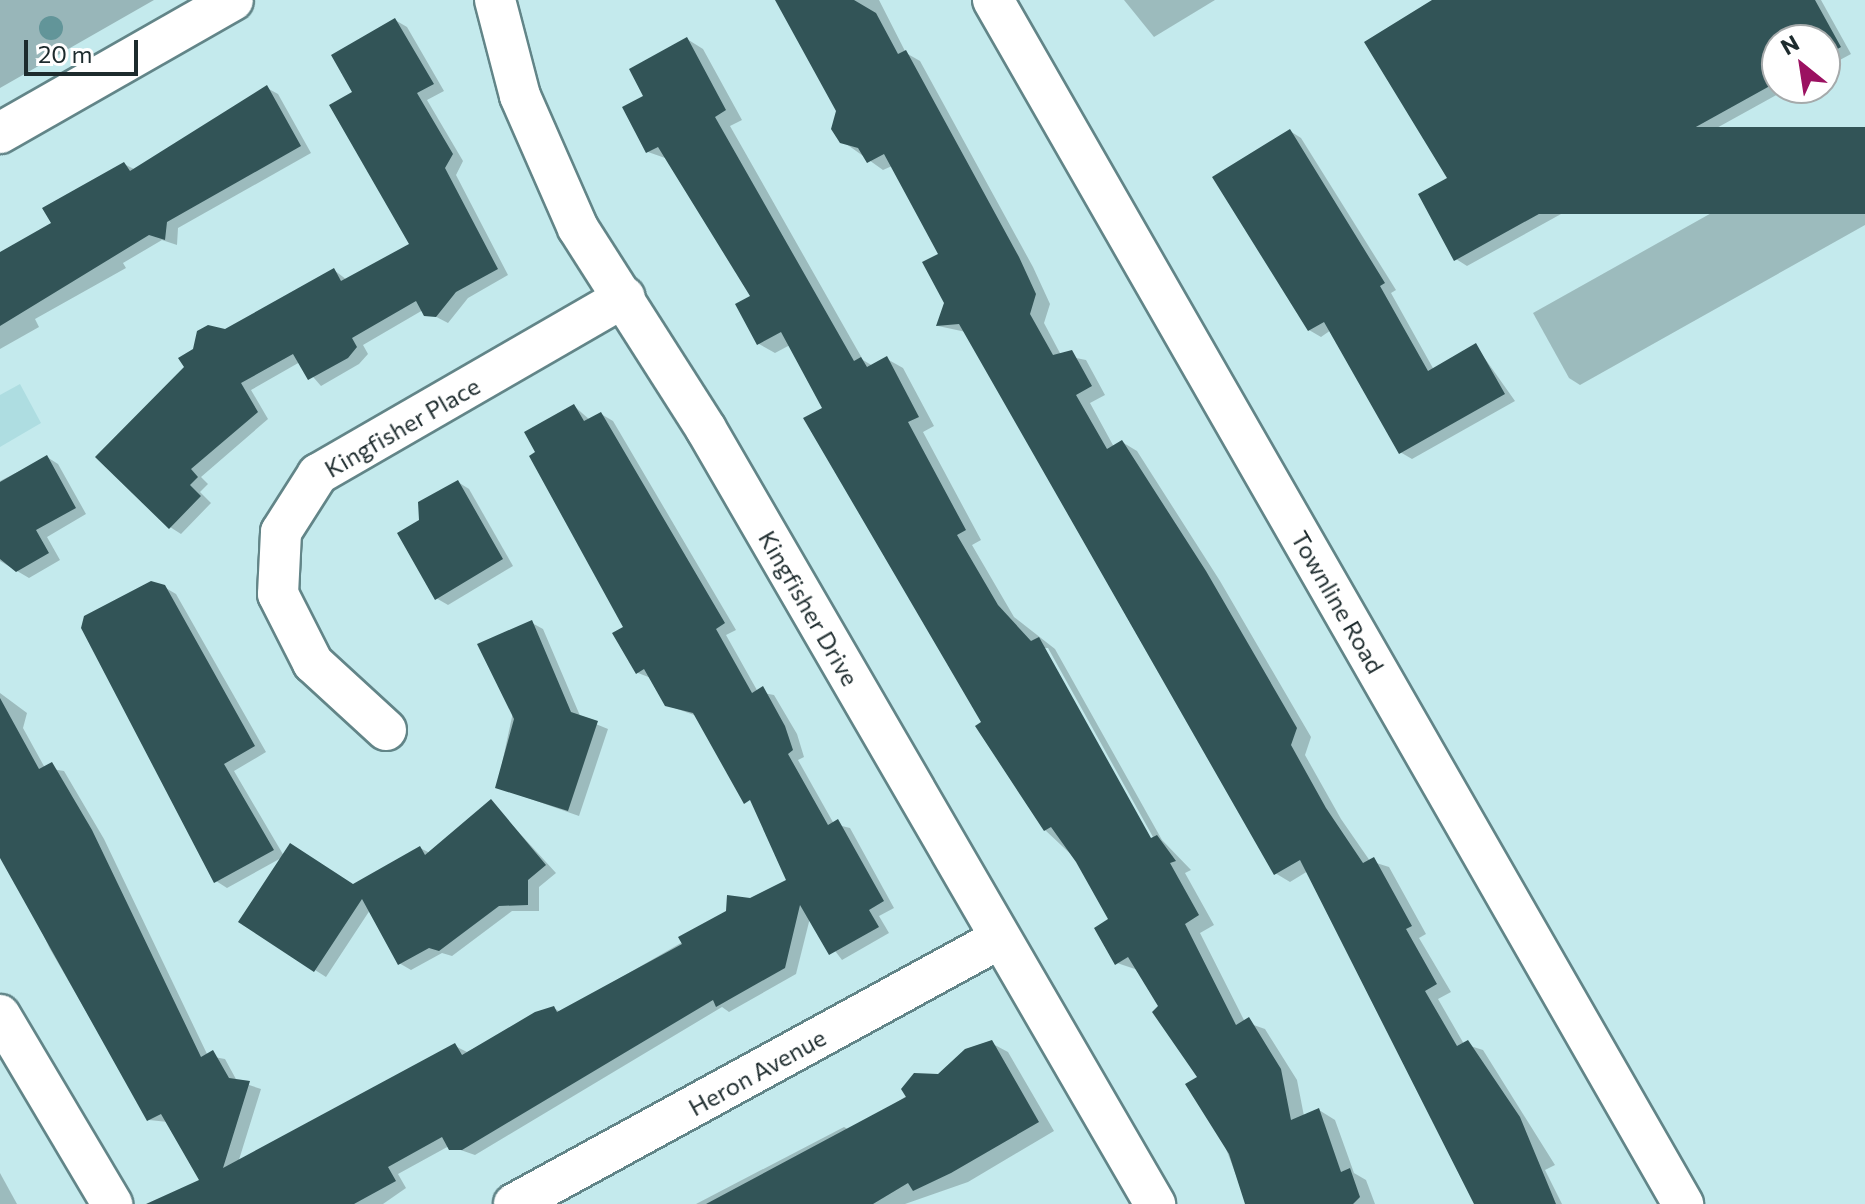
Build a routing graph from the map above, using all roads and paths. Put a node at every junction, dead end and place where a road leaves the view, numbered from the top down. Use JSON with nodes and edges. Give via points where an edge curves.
{"nodes":[{"id":1,"x":233,"y":0,"type":"edge"},
{"id":2,"x":495,"y":0,"type":"edge"},
{"id":3,"x":993,"y":0,"type":"edge"},
{"id":4,"x":0,"y":133,"type":"edge"},
{"id":5,"x":625,"y":297,"type":"junction"},
{"id":6,"x":386,"y":730,"type":"dead end"},
{"id":7,"x":999,"y":939,"type":"junction"},
{"id":8,"x":0,"y":1015,"type":"edge"},
{"id":9,"x":112,"y":1204,"type":"edge"},
{"id":10,"x":514,"y":1204,"type":"edge"},
{"id":11,"x":1155,"y":1204,"type":"edge"},
{"id":12,"x":1683,"y":1204,"type":"edge"}],
"edges":[{"from":1,"to":4,"type":"street"},
{"from":2,"to":5,"type":"street","name":"Kingfisher Drive","via":[[544,157],[578,228]]},
{"from":3,"to":12,"type":"street","name":"Townline Road"},
{"from":5,"to":6,"type":"street","name":"Kingfisher Place","via":[[318,474],[281,532],[278,594],[313,663]]},
{"from":5,"to":7,"type":"street","name":"Kingfisher Drive"},
{"from":7,"to":10,"type":"street","name":"Heron Avenue"},
{"from":7,"to":11,"type":"street","name":"Kingfisher Drive"},
{"from":8,"to":9,"type":"street"}]}
